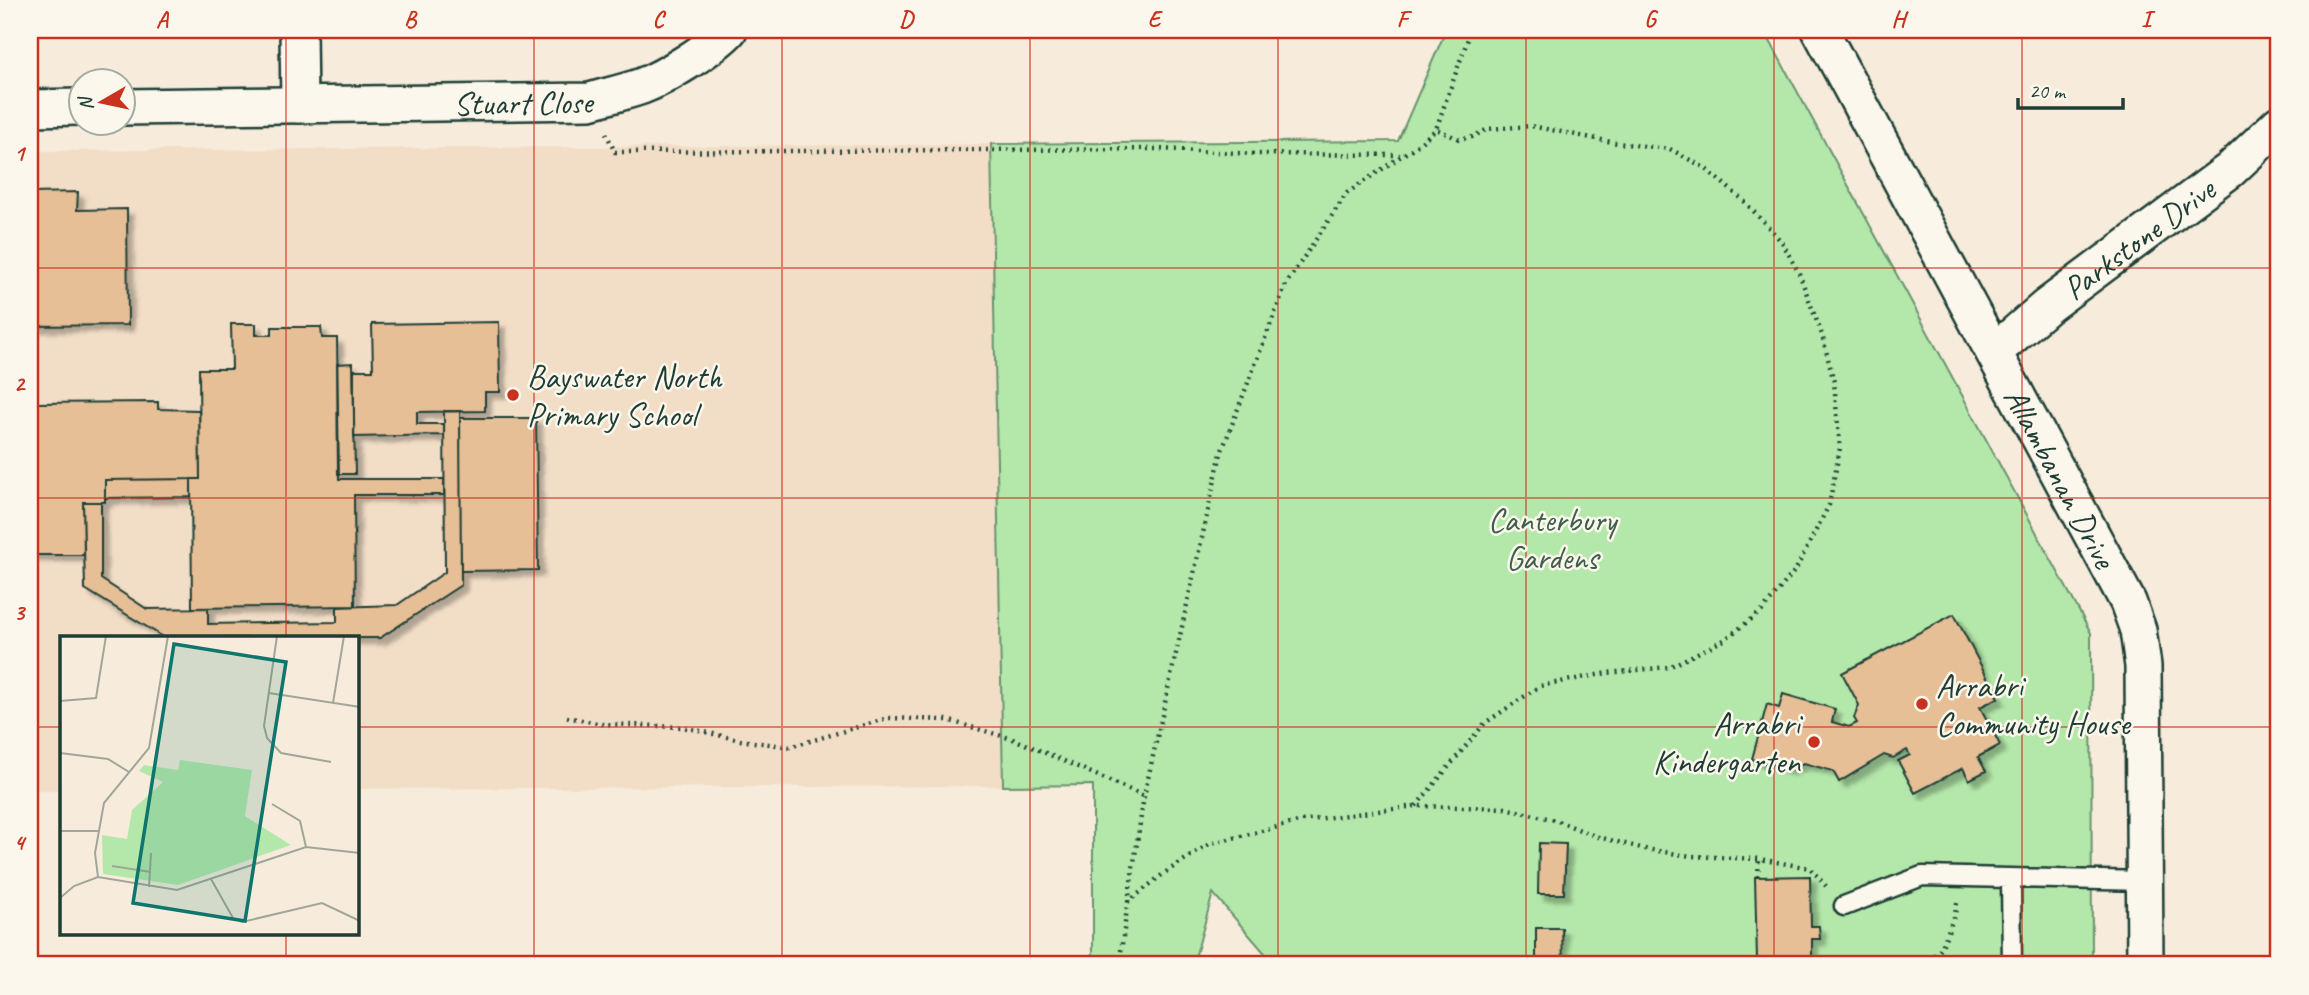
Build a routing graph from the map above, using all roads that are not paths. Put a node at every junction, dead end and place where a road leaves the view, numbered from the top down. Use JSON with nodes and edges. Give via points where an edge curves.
{"nodes":[{"id":1,"x":298,"y":30,"type":"edge"},
{"id":2,"x":729,"y":30,"type":"edge"},
{"id":3,"x":1820,"y":30,"type":"edge"},
{"id":4,"x":299,"y":105,"type":"junction"},
{"id":5,"x":66,"y":107,"type":"edge"},
{"id":6,"x":136,"y":107,"type":"edge"},
{"id":7,"x":30,"y":108,"type":"edge"},
{"id":8,"x":2279,"y":124,"type":"edge"},
{"id":9,"x":1994,"y":352,"type":"junction"},
{"id":10,"x":2011,"y":879,"type":"junction"},
{"id":11,"x":2145,"y":881,"type":"junction"},
{"id":12,"x":1844,"y":906,"type":"road end"},
{"id":13,"x":2012,"y":965,"type":"edge"},
{"id":14,"x":2145,"y":965,"type":"edge"}],
"edges":[{"from":1,"to":4,"type":"street"},
{"from":2,"to":4,"type":"street","name":"Stuart Close","via":[[644,85],[590,101]]},
{"from":3,"to":9,"type":"street","name":"Allambanan Drive"},
{"from":4,"to":6,"type":"street","name":"Stuart Close"},
{"from":5,"to":7,"type":"street"},
{"from":8,"to":9,"type":"street","name":"Parkstone Drive","via":[[2230,170],[2046,307]]},
{"from":9,"to":11,"type":"street","name":"Allambanan Drive","via":[[2128,602],[2138,631],[2143,666]]},
{"from":10,"to":11,"type":"lane"},
{"from":10,"to":12,"type":"lane","via":[[1922,876]]},
{"from":10,"to":13,"type":"lane"},
{"from":11,"to":14,"type":"street","name":"Allambanan Drive"}]}
